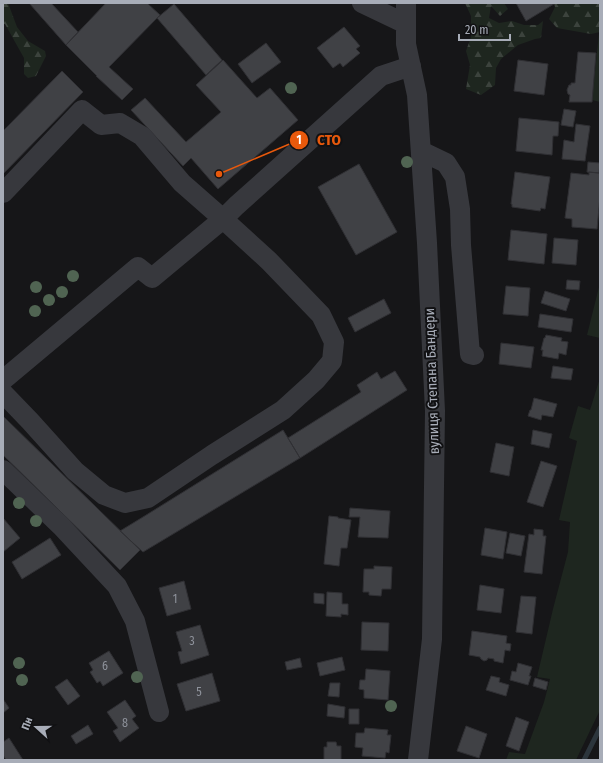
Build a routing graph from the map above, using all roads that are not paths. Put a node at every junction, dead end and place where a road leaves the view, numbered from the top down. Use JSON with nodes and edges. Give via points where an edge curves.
{"nodes":[{"id":1,"x":362,"y":3,"type":"edge"},
{"id":2,"x":406,"y":3,"type":"edge"},
{"id":3,"x":406,"y":24,"type":"junction"},
{"id":4,"x":411,"y":66,"type":"junction"},
{"id":5,"x":421,"y":151,"type":"junction"},
{"id":6,"x":3,"y":193,"type":"edge"},
{"id":7,"x":223,"y":219,"type":"junction"},
{"id":8,"x":474,"y":355,"type":"dead end"},
{"id":9,"x":3,"y":380,"type":"edge"},
{"id":10,"x":3,"y":393,"type":"edge"},
{"id":11,"x":3,"y":470,"type":"edge"},
{"id":12,"x":159,"y":712,"type":"dead end"},
{"id":13,"x":418,"y":760,"type":"edge"}],
"edges":[{"from":1,"to":3,"type":"street"},
{"from":2,"to":3,"type":"street","name":"вулиця Степана Бандери"},
{"from":3,"to":4,"type":"street","name":"вулиця Степана Бандери","via":[[406,44]]},
{"from":4,"to":5,"type":"street","name":"вулиця Степана Бандери","via":[[417,95]]},
{"from":4,"to":7,"type":"street","via":[[381,76]]},
{"from":5,"to":8,"type":"street","via":[[446,163],[455,177],[460,209],[470,354]]},
{"from":5,"to":13,"type":"street","name":"вулиця Степана Бандери","via":[[435,411],[432,639]]},
{"from":6,"to":7,"type":"street","via":[[82,110],[101,125],[120,123],[142,136],[182,183]]},
{"from":7,"to":9,"type":"street","via":[[152,278],[138,267]]},
{"from":7,"to":10,"type":"street","via":[[269,261],[321,315],[334,342],[332,361],[284,410],[148,498],[126,503],[104,494],[75,471]]},
{"from":11,"to":12,"type":"street","via":[[61,526],[117,586],[135,621]]}]}
